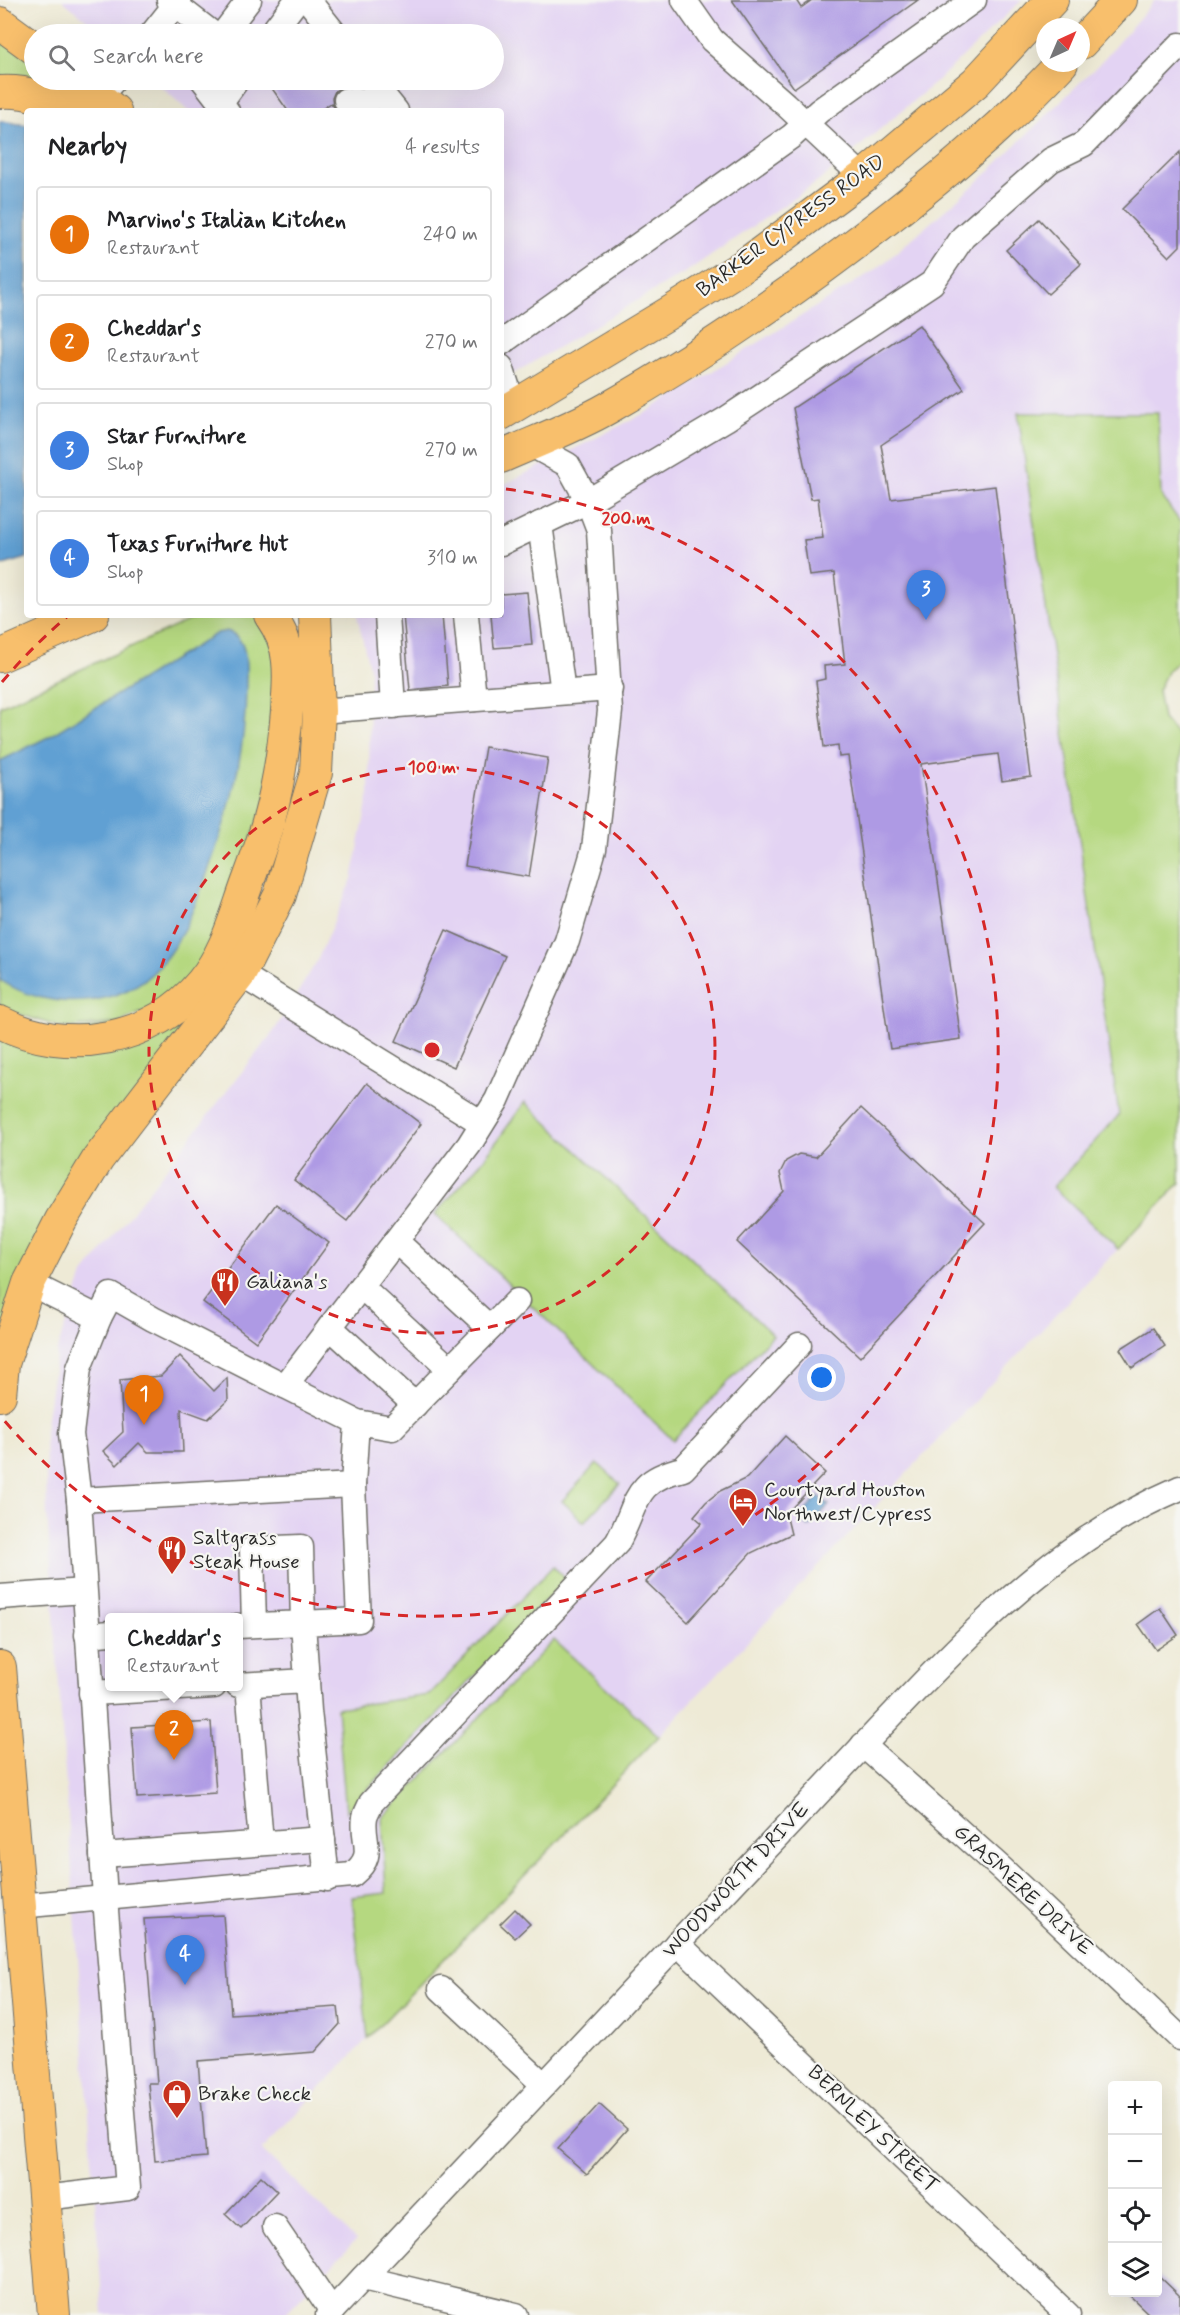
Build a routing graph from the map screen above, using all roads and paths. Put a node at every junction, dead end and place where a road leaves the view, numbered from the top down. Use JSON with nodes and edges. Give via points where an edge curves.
{"nodes":[{"id":1,"x":249,"y":0,"type":"edge"},
{"id":2,"x":297,"y":0,"type":"edge"},
{"id":3,"x":308,"y":0,"type":"edge"},
{"id":4,"x":684,"y":0,"type":"edge"},
{"id":5,"x":974,"y":0,"type":"edge"},
{"id":6,"x":1052,"y":0,"type":"edge"},
{"id":7,"x":1121,"y":0,"type":"edge"},
{"id":8,"x":174,"y":2,"type":"edge"},
{"id":9,"x":0,"y":23,"type":"edge"},
{"id":10,"x":159,"y":24,"type":"edge"},
{"id":11,"x":201,"y":24,"type":"edge"},
{"id":12,"x":231,"y":24,"type":"edge"},
{"id":13,"x":279,"y":24,"type":"edge"},
{"id":14,"x":327,"y":24,"type":"edge"},
{"id":15,"x":1090,"y":33,"type":"edge"},
{"id":16,"x":24,"y":41,"type":"edge"},
{"id":17,"x":1180,"y":45,"type":"edge"},
{"id":18,"x":1054,"y":72,"type":"edge"},
{"id":19,"x":211,"y":90,"type":"edge"},
{"id":20,"x":232,"y":90,"type":"edge"},
{"id":21,"x":0,"y":92,"type":"edge"},
{"id":22,"x":96,"y":96,"type":"edge"},
{"id":23,"x":224,"y":107,"type":"edge"},
{"id":24,"x":805,"y":123,"type":"junction"},
{"id":25,"x":863,"y":177,"type":"junction"},
{"id":26,"x":901,"y":210,"type":"junction"},
{"id":27,"x":672,"y":311,"type":"junction"},
{"id":28,"x":504,"y":341,"type":"edge"},
{"id":29,"x":688,"y":358,"type":"junction"},
{"id":30,"x":504,"y":389,"type":"edge"},
{"id":31,"x":507,"y":411,"type":"edge"},
{"id":32,"x":572,"y":425,"type":"junction"},
{"id":33,"x":530,"y":444,"type":"junction"},
{"id":34,"x":504,"y":456,"type":"edge"},
{"id":35,"x":568,"y":465,"type":"junction"},
{"id":36,"x":588,"y":501,"type":"junction"},
{"id":37,"x":540,"y":524,"type":"junction"},
{"id":38,"x":504,"y":542,"type":"edge"},
{"id":39,"x":86,"y":618,"type":"edge"},
{"id":40,"x":272,"y":618,"type":"edge"},
{"id":41,"x":315,"y":618,"type":"edge"},
{"id":42,"x":387,"y":618,"type":"edge"},
{"id":43,"x":466,"y":618,"type":"edge"},
{"id":44,"x":0,"y":656,"type":"edge"},
{"id":45,"x":610,"y":688,"type":"junction"},
{"id":46,"x":563,"y":692,"type":"junction"},
{"id":47,"x":474,"y":699,"type":"junction"},
{"id":48,"x":393,"y":706,"type":"junction"},
{"id":49,"x":319,"y":711,"type":"junction"},
{"id":50,"x":240,"y":974,"type":"junction"},
{"id":51,"x":0,"y":1022,"type":"edge"},
{"id":52,"x":482,"y":1123,"type":"junction"},
{"id":53,"x":396,"y":1240,"type":"junction"},
{"id":54,"x":30,"y":1283,"type":"junction"},
{"id":55,"x":361,"y":1286,"type":"junction"},
{"id":56,"x":518,"y":1301,"type":"dead end"},
{"id":57,"x":99,"y":1318,"type":"junction"},
{"id":58,"x":330,"y":1327,"type":"junction"},
{"id":59,"x":490,"y":1328,"type":"junction"},
{"id":60,"x":799,"y":1345,"type":"dead end"},
{"id":61,"x":450,"y":1369,"type":"junction"},
{"id":62,"x":285,"y":1386,"type":"junction"},
{"id":63,"x":0,"y":1395,"type":"edge"},
{"id":64,"x":415,"y":1405,"type":"junction"},
{"id":65,"x":357,"y":1422,"type":"junction"},
{"id":66,"x":353,"y":1485,"type":"junction"},
{"id":67,"x":1180,"y":1488,"type":"edge"},
{"id":68,"x":79,"y":1500,"type":"junction"},
{"id":69,"x":84,"y":1591,"type":"junction"},
{"id":70,"x":0,"y":1597,"type":"edge"},
{"id":71,"x":303,"y":1623,"type":"junction"},
{"id":72,"x":246,"y":1626,"type":"edge"},
{"id":73,"x":98,"y":1634,"type":"edge"},
{"id":74,"x":0,"y":1667,"type":"edge"},
{"id":75,"x":307,"y":1682,"type":"junction"},
{"id":76,"x":244,"y":1685,"type":"edge"},
{"id":77,"x":126,"y":1691,"type":"edge"},
{"id":78,"x":91,"y":1693,"type":"junction"},
{"id":79,"x":863,"y":1744,"type":"junction"},
{"id":80,"x":323,"y":1839,"type":"junction"},
{"id":81,"x":261,"y":1843,"type":"junction"},
{"id":82,"x":102,"y":1855,"type":"junction"},
{"id":83,"x":327,"y":1879,"type":"junction"},
{"id":84,"x":105,"y":1898,"type":"junction"},
{"id":85,"x":20,"y":1906,"type":"junction"},
{"id":86,"x":677,"y":1943,"type":"junction"},
{"id":87,"x":441,"y":1989,"type":"dead end"},
{"id":88,"x":1180,"y":2038,"type":"edge"},
{"id":89,"x":544,"y":2085,"type":"junction"},
{"id":90,"x":44,"y":2198,"type":"junction"},
{"id":91,"x":275,"y":2227,"type":"dead end"},
{"id":92,"x":363,"y":2278,"type":"junction"},
{"id":93,"x":330,"y":2313,"type":"edge"},
{"id":94,"x":54,"y":2315,"type":"edge"},
{"id":95,"x":516,"y":2315,"type":"edge"},
{"id":96,"x":1068,"y":2315,"type":"edge"}],
"edges":[{"from":1,"to":12,"type":"street"},
{"from":2,"to":13,"type":"street"},
{"from":3,"to":14,"type":"street"},
{"from":4,"to":24,"type":"street","via":[[712,40]]},
{"from":5,"to":24,"type":"street"},
{"from":6,"to":25,"type":"main road","name":"BARKER CYPRESS ROAD","via":[[976,82]]},
{"from":7,"to":15,"type":"main road"},
{"from":8,"to":10,"type":"street"},
{"from":8,"to":11,"type":"street"},
{"from":9,"to":16,"type":"main road"},
{"from":17,"to":36,"type":"street","via":[[1084,144],[1051,160],[963,237],[932,284],[726,419]]},
{"from":18,"to":26,"type":"main road"},
{"from":19,"to":23,"type":"street"},
{"from":20,"to":23,"type":"street"},
{"from":21,"to":22,"type":"main road","via":[[48,98]]},
{"from":24,"to":25,"type":"street"},
{"from":24,"to":28,"type":"street"},
{"from":25,"to":26,"type":"main road"},
{"from":25,"to":27,"type":"main road","name":"BARKER CYPRESS ROAD","via":[[746,264]]},
{"from":26,"to":29,"type":"main road","via":[[755,316]]},
{"from":27,"to":29,"type":"main road"},
{"from":27,"to":31,"type":"main road","name":"BARKER CYPRESS ROAD"},
{"from":29,"to":32,"type":"main road","via":[[607,409]]},
{"from":30,"to":31,"type":"street"},
{"from":32,"to":33,"type":"main road"},
{"from":32,"to":35,"type":"street"},
{"from":33,"to":34,"type":"main road"},
{"from":33,"to":35,"type":"street"},
{"from":35,"to":36,"type":"street"},
{"from":36,"to":37,"type":"street"},
{"from":36,"to":45,"type":"street","via":[[600,530]]},
{"from":37,"to":38,"type":"street"},
{"from":37,"to":46,"type":"street"},
{"from":39,"to":44,"type":"main road"},
{"from":40,"to":51,"type":"main road","via":[[288,660],[279,777],[269,820],[230,933],[213,967],[174,1009],[122,1034],[66,1041],[28,1034]]},
{"from":41,"to":49,"type":"main road"},
{"from":42,"to":48,"type":"street"},
{"from":43,"to":47,"type":"street"},
{"from":45,"to":46,"type":"street"},
{"from":45,"to":52,"type":"street","via":[[594,849],[567,941],[511,1071]]},
{"from":46,"to":47,"type":"street"},
{"from":47,"to":48,"type":"street"},
{"from":48,"to":49,"type":"street"},
{"from":49,"to":50,"type":"main road","via":[[316,773],[280,895]]},
{"from":50,"to":52,"type":"street"},
{"from":50,"to":54,"type":"main road","via":[[98,1160],[61,1220]]},
{"from":52,"to":53,"type":"street"},
{"from":53,"to":55,"type":"street"},
{"from":53,"to":59,"type":"street"},
{"from":54,"to":57,"type":"street"},
{"from":54,"to":63,"type":"main road","via":[[3,1364]]},
{"from":55,"to":58,"type":"street"},
{"from":55,"to":61,"type":"street"},
{"from":56,"to":59,"type":"street"},
{"from":57,"to":62,"type":"street","via":[[111,1294]]},
{"from":57,"to":68,"type":"street","via":[[79,1368],[71,1434]]},
{"from":58,"to":62,"type":"street"},
{"from":58,"to":64,"type":"street"},
{"from":59,"to":61,"type":"street"},
{"from":60,"to":83,"type":"street","via":[[683,1468],[652,1479],[640,1492],[617,1543],[371,1803],[365,1816],[367,1855],[363,1866],[352,1875]]},
{"from":61,"to":64,"type":"street"},
{"from":62,"to":65,"type":"street"},
{"from":64,"to":65,"type":"street","via":[[392,1428]]},
{"from":65,"to":66,"type":"street"},
{"from":66,"to":68,"type":"street"},
{"from":66,"to":71,"type":"street","via":[[359,1620]]},
{"from":67,"to":79,"type":"street","name":"WOODWORTH DRIVE","via":[[1104,1527],[1036,1575],[974,1630]]},
{"from":68,"to":69,"type":"street"},
{"from":69,"to":70,"type":"street"},
{"from":69,"to":73,"type":"street"},
{"from":71,"to":72,"type":"street"},
{"from":71,"to":72,"type":"street","via":[[301,1547],[252,1549]]},
{"from":71,"to":75,"type":"street"},
{"from":73,"to":78,"type":"street"},
{"from":74,"to":85,"type":"main road"},
{"from":75,"to":76,"type":"street"},
{"from":75,"to":80,"type":"street"},
{"from":76,"to":81,"type":"street"},
{"from":77,"to":78,"type":"street"},
{"from":78,"to":82,"type":"street"},
{"from":79,"to":86,"type":"street","name":"WOODWORTH DRIVE"},
{"from":79,"to":88,"type":"street","name":"GRASMERE DRIVE"},
{"from":80,"to":81,"type":"street"},
{"from":80,"to":83,"type":"street"},
{"from":81,"to":82,"type":"street"},
{"from":82,"to":84,"type":"street"},
{"from":83,"to":84,"type":"street"},
{"from":84,"to":85,"type":"street"},
{"from":84,"to":90,"type":"street","via":[[129,2188]]},
{"from":85,"to":90,"type":"main road"},
{"from":86,"to":89,"type":"street","name":"WOODWORTH DRIVE"},
{"from":86,"to":96,"type":"street","name":"BERNLEY STREET"},
{"from":87,"to":89,"type":"street"},
{"from":89,"to":92,"type":"street","name":"WOODWORTH DRIVE"},
{"from":90,"to":94,"type":"main road"},
{"from":91,"to":93,"type":"street"},
{"from":92,"to":93,"type":"street","name":"WOODWORTH DRIVE"},
{"from":92,"to":95,"type":"street"}]}
